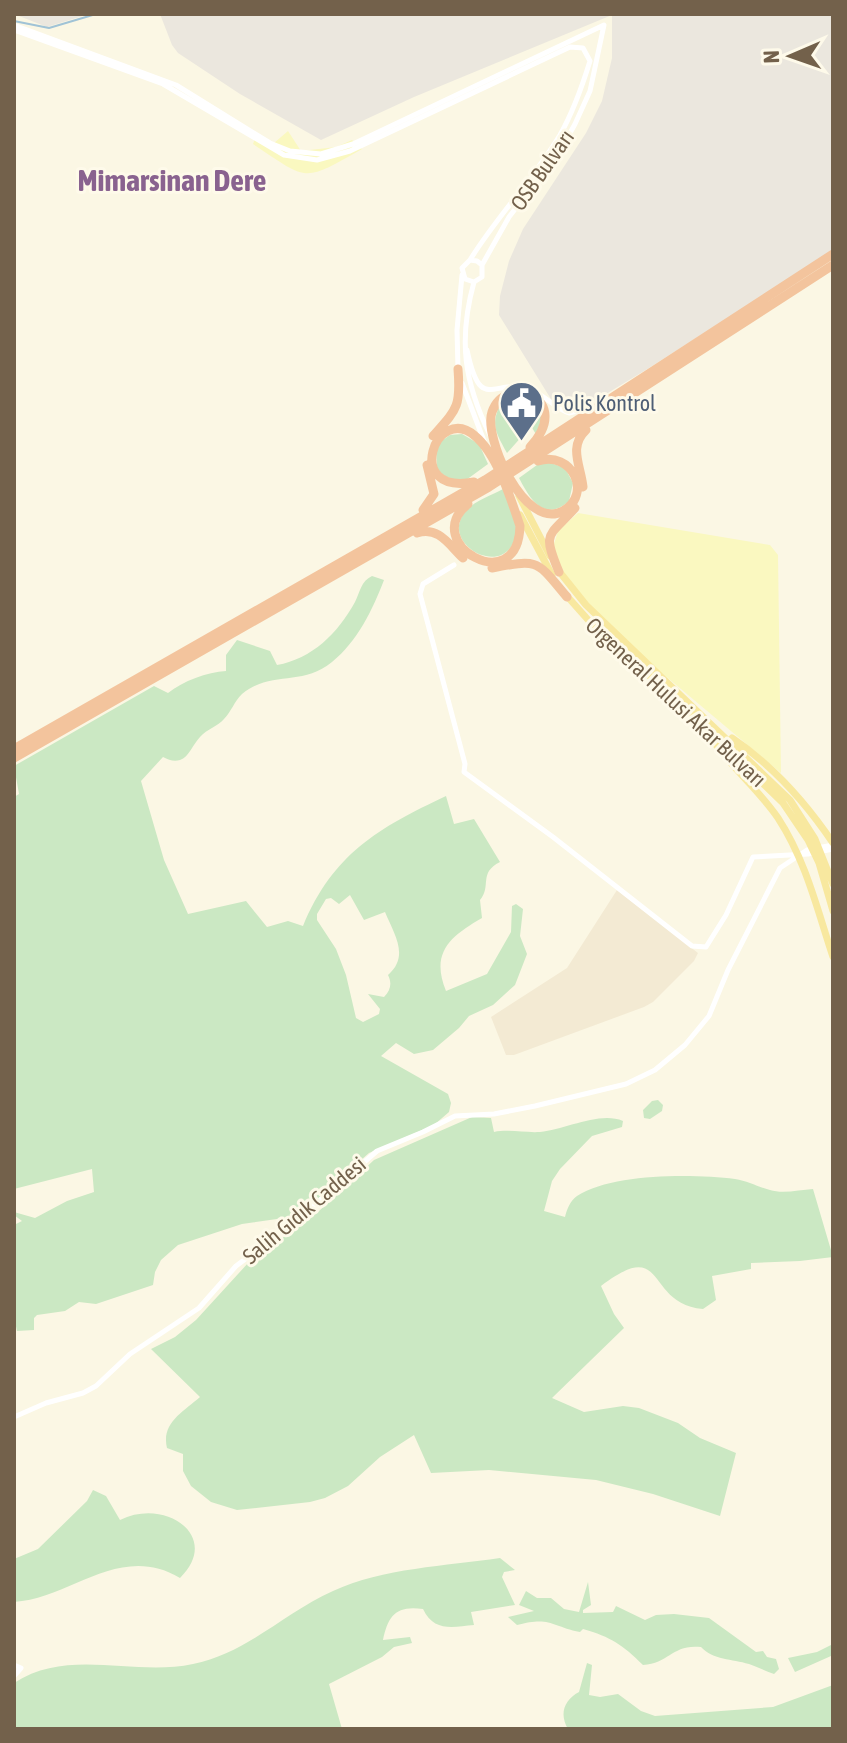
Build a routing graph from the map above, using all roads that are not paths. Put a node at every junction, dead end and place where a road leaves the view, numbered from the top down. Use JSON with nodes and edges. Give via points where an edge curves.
{"nodes":[{"id":1,"x":14,"y":28,"type":"edge"},
{"id":2,"x":833,"y":254,"type":"edge"},
{"id":3,"x":470,"y":260,"type":"junction"},
{"id":4,"x":482,"y":265,"type":"junction"},
{"id":5,"x":833,"y":265,"type":"edge"},
{"id":6,"x":462,"y":275,"type":"junction"},
{"id":7,"x":474,"y":282,"type":"junction"},
{"id":8,"x":465,"y":341,"type":"junction"},
{"id":9,"x":458,"y":369,"type":"junction"},
{"id":10,"x":608,"y":406,"type":"junction"},
{"id":11,"x":494,"y":454,"type":"junction"},
{"id":12,"x":521,"y":463,"type":"junction"},
{"id":13,"x":487,"y":484,"type":"junction"},
{"id":14,"x":513,"y":493,"type":"junction"},
{"id":15,"x":396,"y":529,"type":"junction"},
{"id":16,"x":371,"y":555,"type":"junction"},
{"id":17,"x":454,"y":565,"type":"dead end"},
{"id":18,"x":559,"y":572,"type":"junction"},
{"id":19,"x":567,"y":597,"type":"junction"},
{"id":20,"x":708,"y":727,"type":"junction"},
{"id":21,"x":14,"y":749,"type":"edge"},
{"id":22,"x":14,"y":758,"type":"edge"},
{"id":23,"x":833,"y":845,"type":"edge"},
{"id":24,"x":796,"y":855,"type":"junction"},
{"id":25,"x":833,"y":884,"type":"edge"},
{"id":26,"x":833,"y":911,"type":"edge"},
{"id":27,"x":833,"y":957,"type":"edge"},
{"id":28,"x":14,"y":1417,"type":"edge"},
{"id":29,"x":14,"y":1665,"type":"edge"},
{"id":30,"x":14,"y":1676,"type":"edge"}],
"edges":[{"from":1,"to":3,"type":"street","name":"OSB Bulvarı","via":[[163,84],[271,149],[307,160],[350,151],[570,47],[583,48],[590,61],[559,136]]},
{"from":1,"to":4,"type":"street","name":"OSB Bulvarı","via":[[176,85],[270,143],[321,154],[353,144],[604,25],[590,91],[575,124]]},
{"from":2,"to":10,"type":"highway"},
{"from":3,"to":4,"type":"street"},
{"from":3,"to":6,"type":"street","name":"OSB Bulvarı"},
{"from":4,"to":7,"type":"street","name":"OSB Bulvarı","via":[[482,277]]},
{"from":5,"to":10,"type":"highway"},
{"from":6,"to":7,"type":"street"},
{"from":6,"to":9,"type":"street"},
{"from":7,"to":8,"type":"street","name":"OSB Bulvarı"},
{"from":8,"to":10,"type":"street","via":[[472,374],[485,389],[531,390],[569,413]]},
{"from":8,"to":11,"type":"street","via":[[471,391]]},
{"from":9,"to":11,"type":"street","via":[[469,406]]},
{"from":9,"to":15,"type":"highway","via":[[458,405],[426,450],[432,500]]},
{"from":10,"to":12,"type":"highway"},
{"from":10,"to":18,"type":"highway","via":[[577,440],[582,495],[549,538]]},
{"from":11,"to":12,"type":"highway","via":[[494,407],[505,396],[527,394],[543,407],[546,423]]},
{"from":11,"to":13,"type":"highway","via":[[476,436],[460,430],[439,438],[432,451],[432,466],[443,479],[460,485]]},
{"from":11,"to":14,"type":"highway"},
{"from":12,"to":13,"type":"highway"},
{"from":12,"to":14,"type":"highway","via":[[561,461],[573,472],[576,494],[563,511],[548,515]]},
{"from":13,"to":14,"type":"highway","via":[[463,508],[456,526],[462,549],[477,561],[494,562],[516,546],[520,526]]},
{"from":13,"to":15,"type":"highway"},
{"from":13,"to":16,"type":"highway"},
{"from":14,"to":18,"type":"main road","name":"Orgeneral Hulusi Akar Bulvarı"},
{"from":14,"to":19,"type":"main road","name":"Orgeneral Hulusi Akar Bulvarı","via":[[545,564]]},
{"from":15,"to":21,"type":"highway"},
{"from":16,"to":19,"type":"highway","via":[[431,531],[474,565],[539,565]]},
{"from":16,"to":22,"type":"highway"},
{"from":17,"to":24,"type":"street","via":[[423,584],[420,594],[464,772],[697,948],[706,947],[726,915],[752,858]]},
{"from":18,"to":20,"type":"main road","name":"Orgeneral Hulusi Akar Bulvarı"},
{"from":19,"to":20,"type":"main road","name":"Orgeneral Hulusi Akar Bulvarı"},
{"from":20,"to":23,"type":"main road","via":[[750,750]]},
{"from":20,"to":24,"type":"main road","via":[[783,826]]},
{"from":20,"to":25,"type":"main road","name":"Orgeneral Hulusi Akar Bulvarı","via":[[790,800],[815,839]]},
{"from":20,"to":26,"type":"main road","name":"Orgeneral Hulusi Akar Bulvarı","via":[[808,840]]},
{"from":23,"to":24,"type":"street"},
{"from":24,"to":27,"type":"main road","via":[[815,894]]},
{"from":24,"to":28,"type":"street","name":"Salih Gıdık Caddesi","via":[[772,881],[707,1020],[655,1070],[631,1083],[544,1105],[455,1116],[382,1149],[236,1266],[199,1308],[137,1349],[96,1386]]},
{"from":29,"to":30,"type":"street","via":[[21,1668]]}]}
